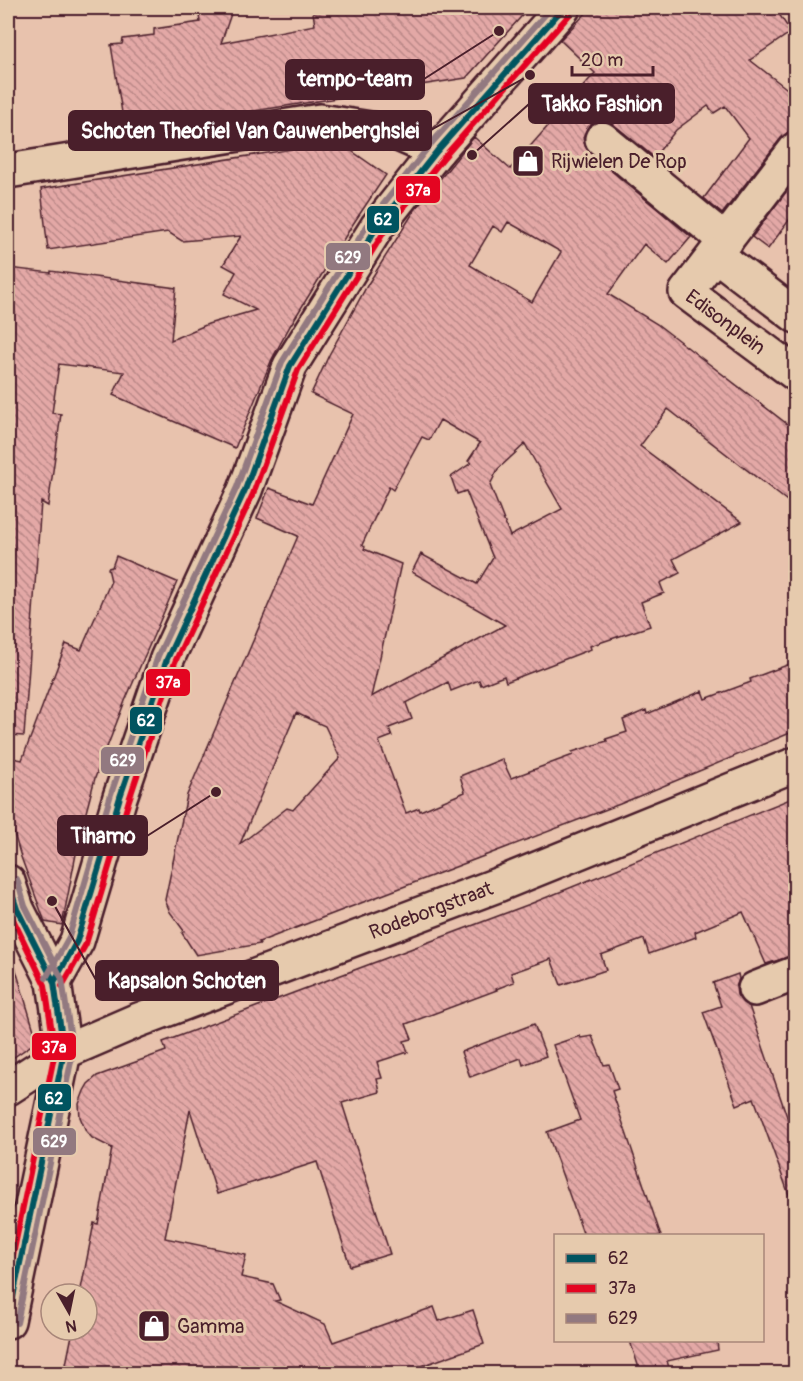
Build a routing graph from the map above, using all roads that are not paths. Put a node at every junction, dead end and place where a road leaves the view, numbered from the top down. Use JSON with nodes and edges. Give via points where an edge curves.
{"nodes":[{"id":1,"x":563,"y":8,"type":"edge"},
{"id":2,"x":602,"y":139,"type":"dead end"},
{"id":3,"x":795,"y":150,"type":"edge"},
{"id":4,"x":437,"y":151,"type":"junction"},
{"id":5,"x":8,"y":171,"type":"edge"},
{"id":6,"x":721,"y":248,"type":"junction"},
{"id":7,"x":795,"y":316,"type":"edge"},
{"id":8,"x":795,"y":374,"type":"edge"},
{"id":9,"x":795,"y":764,"type":"edge"},
{"id":10,"x":8,"y":882,"type":"edge"},
{"id":11,"x":795,"y":973,"type":"edge"},
{"id":12,"x":54,"y":982,"type":"junction"},
{"id":13,"x":755,"y":989,"type":"dead end"},
{"id":14,"x":64,"y":1052,"type":"junction"},
{"id":15,"x":8,"y":1088,"type":"edge"},
{"id":16,"x":8,"y":1321,"type":"edge"}],
"edges":[{"from":1,"to":4,"type":"street"},
{"from":2,"to":6,"type":"street","name":"Edisonplein"},
{"from":3,"to":6,"type":"street"},
{"from":4,"to":5,"type":"street","via":[[396,133],[320,121]]},
{"from":4,"to":12,"type":"street","via":[[377,227],[290,366],[245,490],[167,659],[77,941]]},
{"from":6,"to":7,"type":"street","name":"Edisonplein"},
{"from":6,"to":8,"type":"street","name":"Edisonplein","via":[[686,292]]},
{"from":9,"to":14,"type":"street","name":"Rodeborgstraat","via":[[510,880],[136,1021]]},
{"from":10,"to":12,"type":"street","via":[[17,909]]},
{"from":11,"to":13,"type":"street"},
{"from":12,"to":14,"type":"street"},
{"from":14,"to":15,"type":"street","name":"Rodeborgstraat"},
{"from":14,"to":16,"type":"street"}]}
